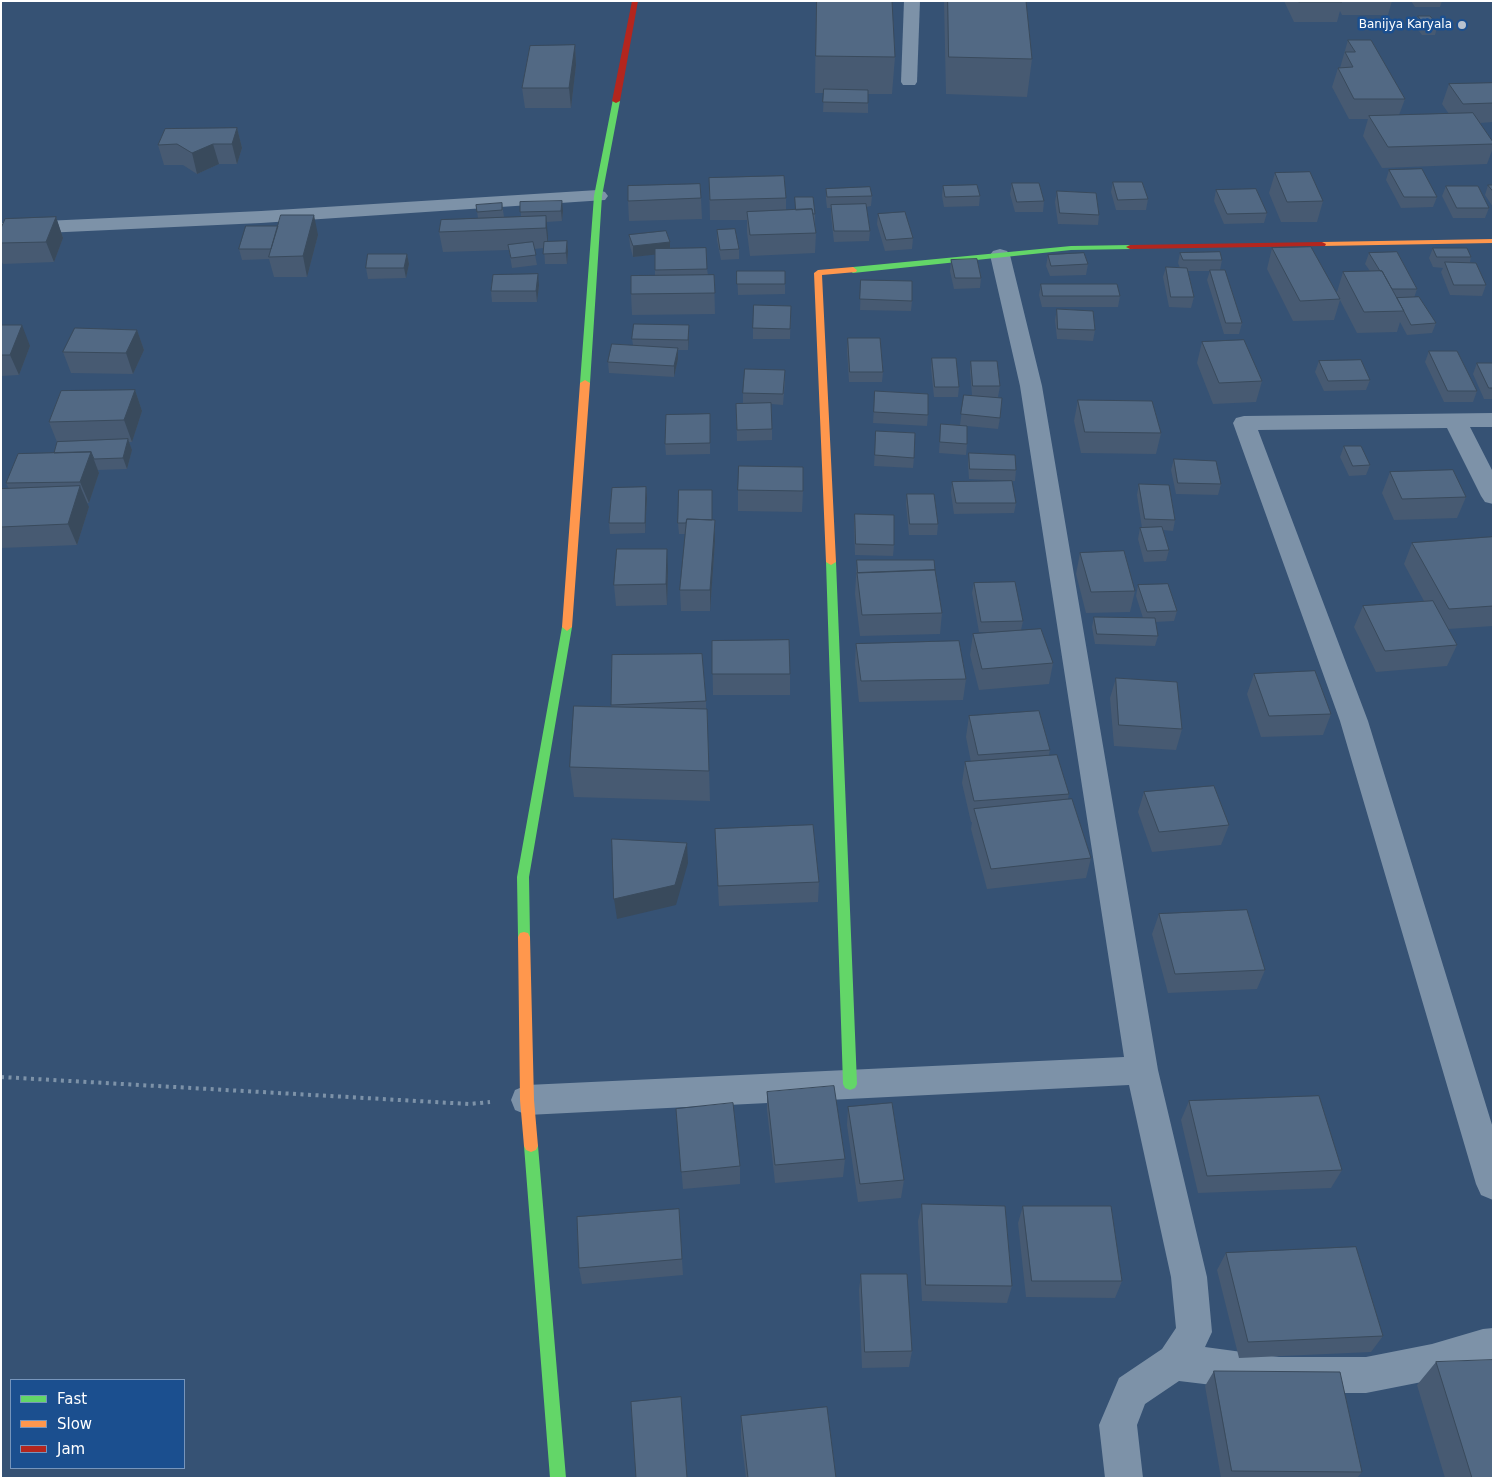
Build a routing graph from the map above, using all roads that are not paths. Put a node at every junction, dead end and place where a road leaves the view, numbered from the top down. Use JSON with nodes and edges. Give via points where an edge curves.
{"nodes":[{"id":1,"x":634,"y":1,"type":"edge"},
{"id":2,"x":912,"y":1,"type":"edge"},
{"id":3,"x":908,"y":82,"type":"dead end"},
{"id":4,"x":598,"y":196,"type":"junction"},
{"id":5,"x":1,"y":229,"type":"edge"},
{"id":6,"x":1493,"y":240,"type":"edge"},
{"id":7,"x":1000,"y":255,"type":"junction"},
{"id":8,"x":1455,"y":420,"type":"junction"},
{"id":9,"x":1493,"y":420,"type":"edge"},
{"id":10,"x":1493,"y":496,"type":"edge"},
{"id":11,"x":1142,"y":1070,"type":"junction"},
{"id":12,"x":850,"y":1084,"type":"junction"},
{"id":13,"x":527,"y":1100,"type":"junction"},
{"id":14,"x":1493,"y":1184,"type":"edge"},
{"id":15,"x":1493,"y":1346,"type":"edge"},
{"id":16,"x":1175,"y":1362,"type":"junction"},
{"id":17,"x":558,"y":1478,"type":"edge"},
{"id":18,"x":1124,"y":1478,"type":"edge"}],
"edges":[{"from":1,"to":4,"type":"street"},
{"from":2,"to":3,"type":"lane"},
{"from":4,"to":5,"type":"street"},
{"from":4,"to":13,"type":"street","via":[[568,623],[523,877]]},
{"from":6,"to":7,"type":"street","via":[[1071,248]]},
{"from":7,"to":11,"type":"street","via":[[1031,386]]},
{"from":7,"to":12,"type":"street","via":[[818,273]]},
{"from":8,"to":9,"type":"street"},
{"from":8,"to":10,"type":"street"},
{"from":8,"to":14,"type":"street","via":[[1244,423],[1354,721]]},
{"from":11,"to":12,"type":"street"},
{"from":11,"to":16,"type":"street","via":[[1189,1277],[1194,1332]]},
{"from":12,"to":13,"type":"street"},
{"from":13,"to":17,"type":"street"},
{"from":15,"to":16,"type":"street","via":[[1366,1375],[1279,1376]]},
{"from":16,"to":18,"type":"street","via":[[1132,1392],[1118,1425]]}]}
